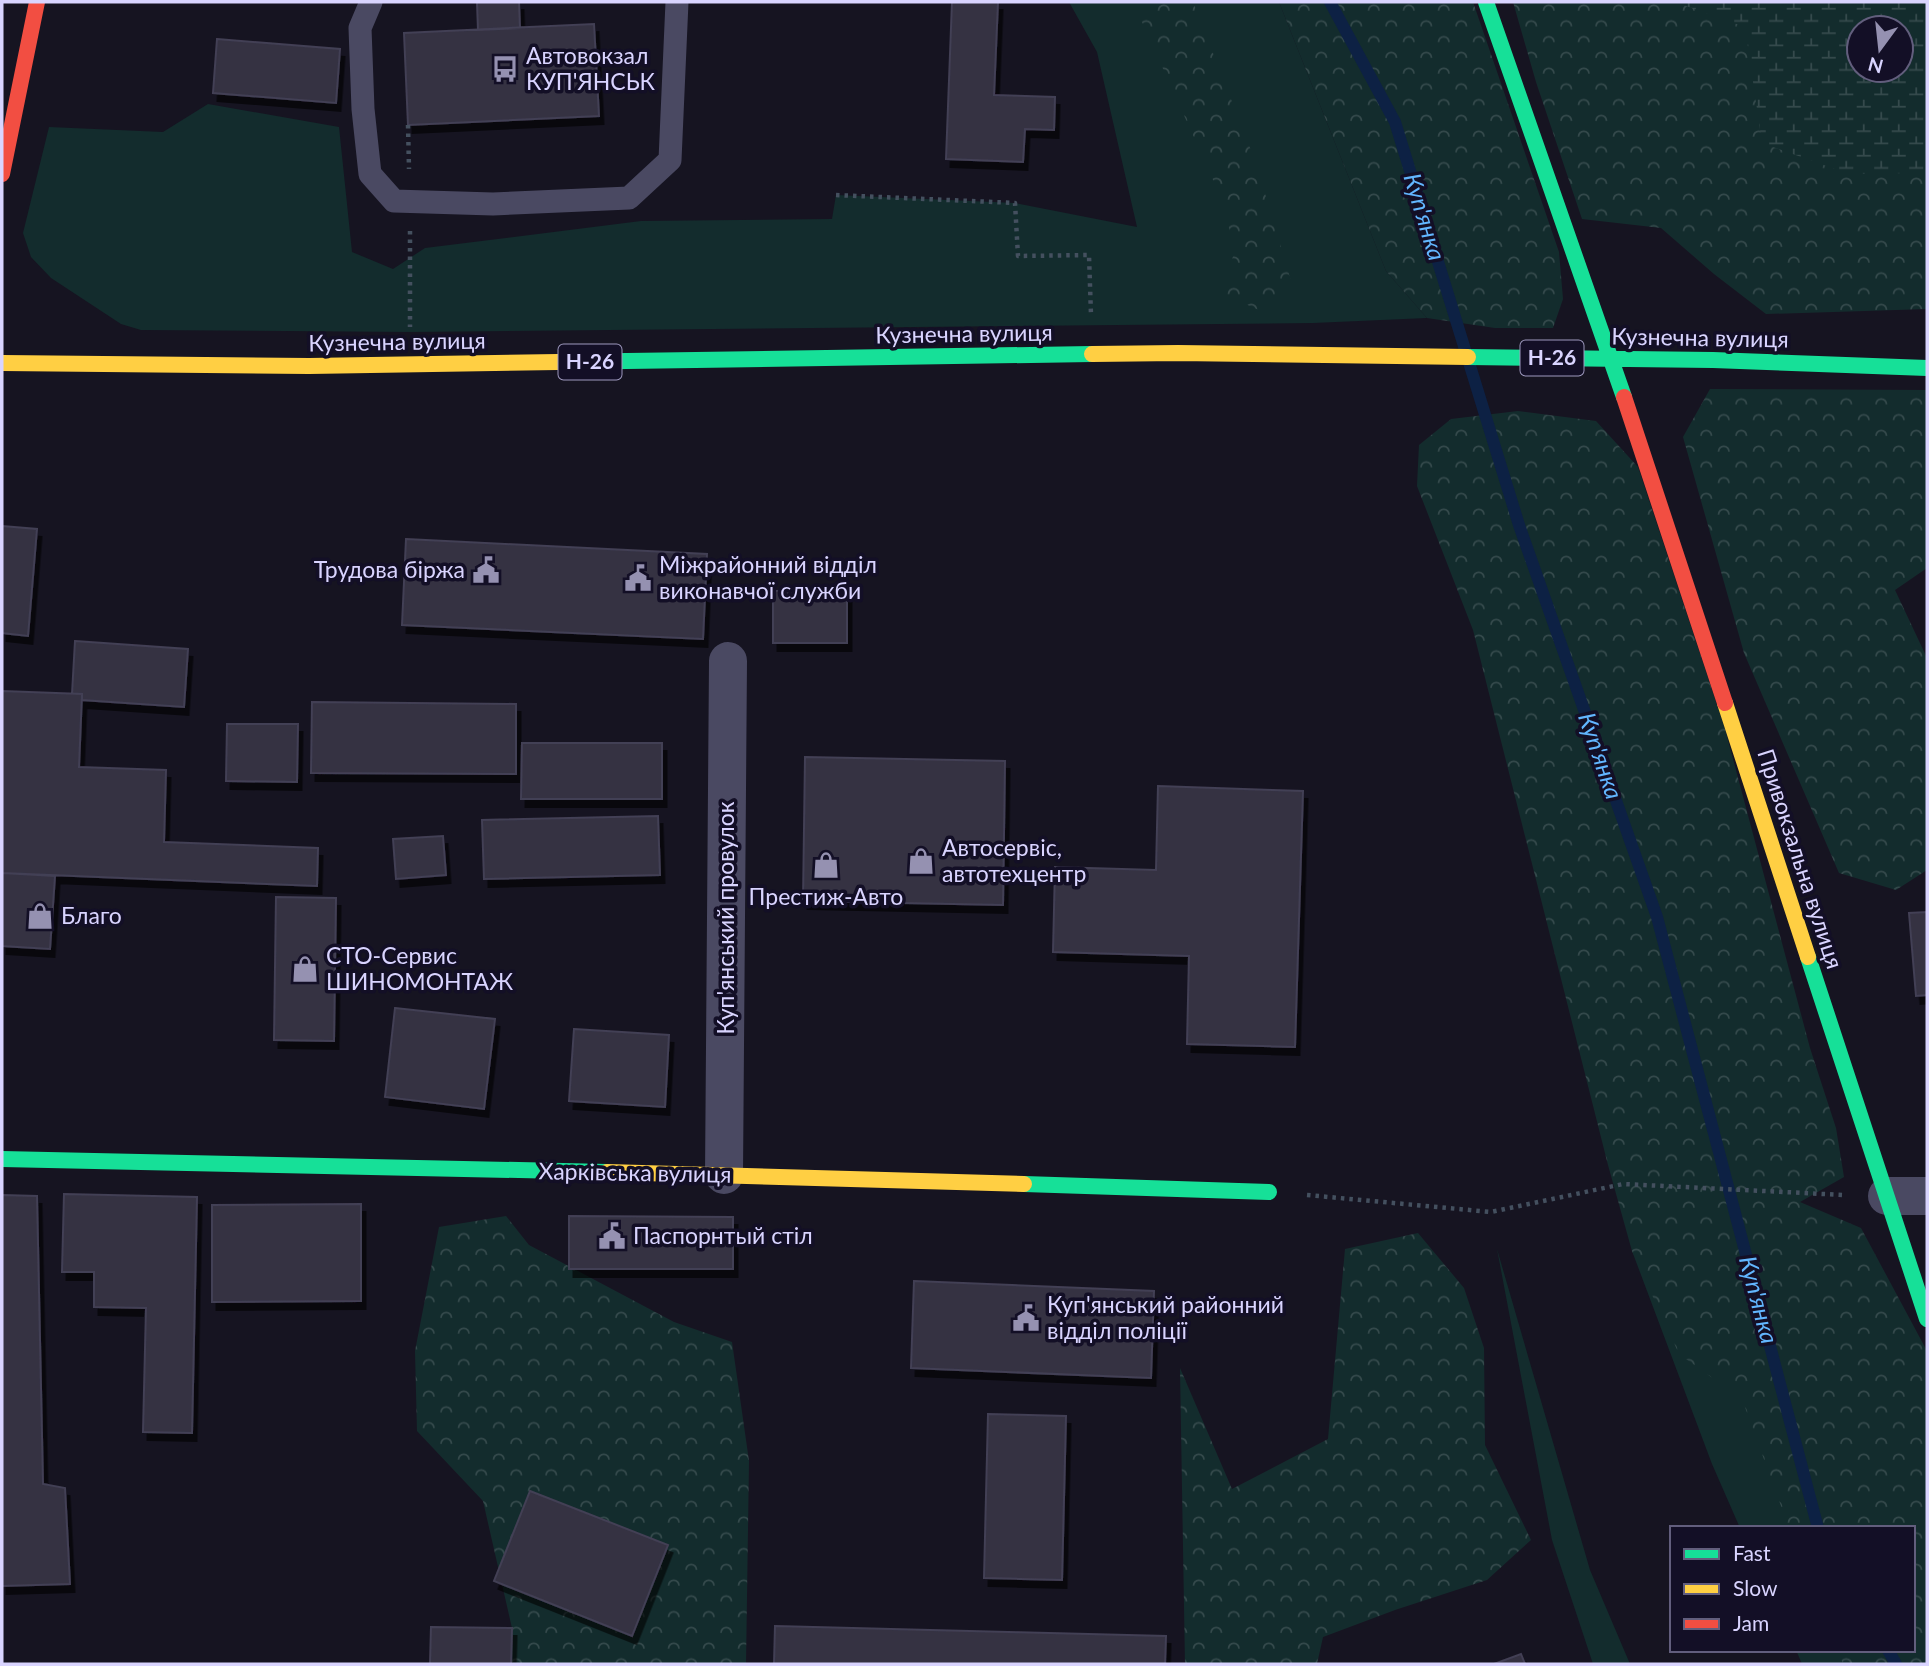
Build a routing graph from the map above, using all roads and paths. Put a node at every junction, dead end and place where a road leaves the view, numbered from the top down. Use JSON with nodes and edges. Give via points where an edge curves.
{"nodes":[{"id":1,"x":37,"y":2,"type":"edge"},
{"id":2,"x":372,"y":2,"type":"edge"},
{"id":3,"x":677,"y":2,"type":"edge"},
{"id":4,"x":1486,"y":2,"type":"edge"},
{"id":5,"x":2,"y":174,"type":"edge"},
{"id":6,"x":836,"y":195,"type":"dead end"},
{"id":7,"x":1093,"y":355,"type":"junction"},
{"id":8,"x":2,"y":363,"type":"edge"},
{"id":9,"x":1927,"y":368,"type":"edge"},
{"id":10,"x":728,"y":661,"type":"dead end"},
{"id":11,"x":2,"y":1159,"type":"edge"},
{"id":12,"x":724,"y":1175,"type":"junction"},
{"id":13,"x":1269,"y":1192,"type":"joint"},
{"id":14,"x":1887,"y":1196,"type":"junction"},
{"id":15,"x":1927,"y":1196,"type":"edge"},
{"id":16,"x":1927,"y":1319,"type":"edge"}],
"edges":[{"from":1,"to":5,"type":"street"},
{"from":2,"to":3,"type":"lane","via":[[360,28],[370,174],[394,201],[493,204],[629,198],[670,160]]},
{"from":4,"to":14,"type":"street","name":"Привокзальна вулиця","via":[[1630,413]]},
{"from":6,"to":7,"type":"path","via":[[1015,203],[1018,256],[1089,255]]},
{"from":7,"to":8,"type":"street","name":"Кузнечна вулиця","number":"Н-26","via":[[309,366]]},
{"from":7,"to":9,"type":"street","name":"Кузнечна вулиця","number":"Н-26","via":[[1713,360]]},
{"from":10,"to":12,"type":"street","name":"Куп'янський провулок"},
{"from":11,"to":12,"type":"street","name":"Харківська вулиця"},
{"from":12,"to":13,"type":"street","name":"Харківська вулиця"},
{"from":13,"to":14,"type":"path","via":[[1491,1212],[1623,1184]]},
{"from":14,"to":15,"type":"street"},
{"from":14,"to":16,"type":"street","name":"Привокзальна вулиця"}]}
